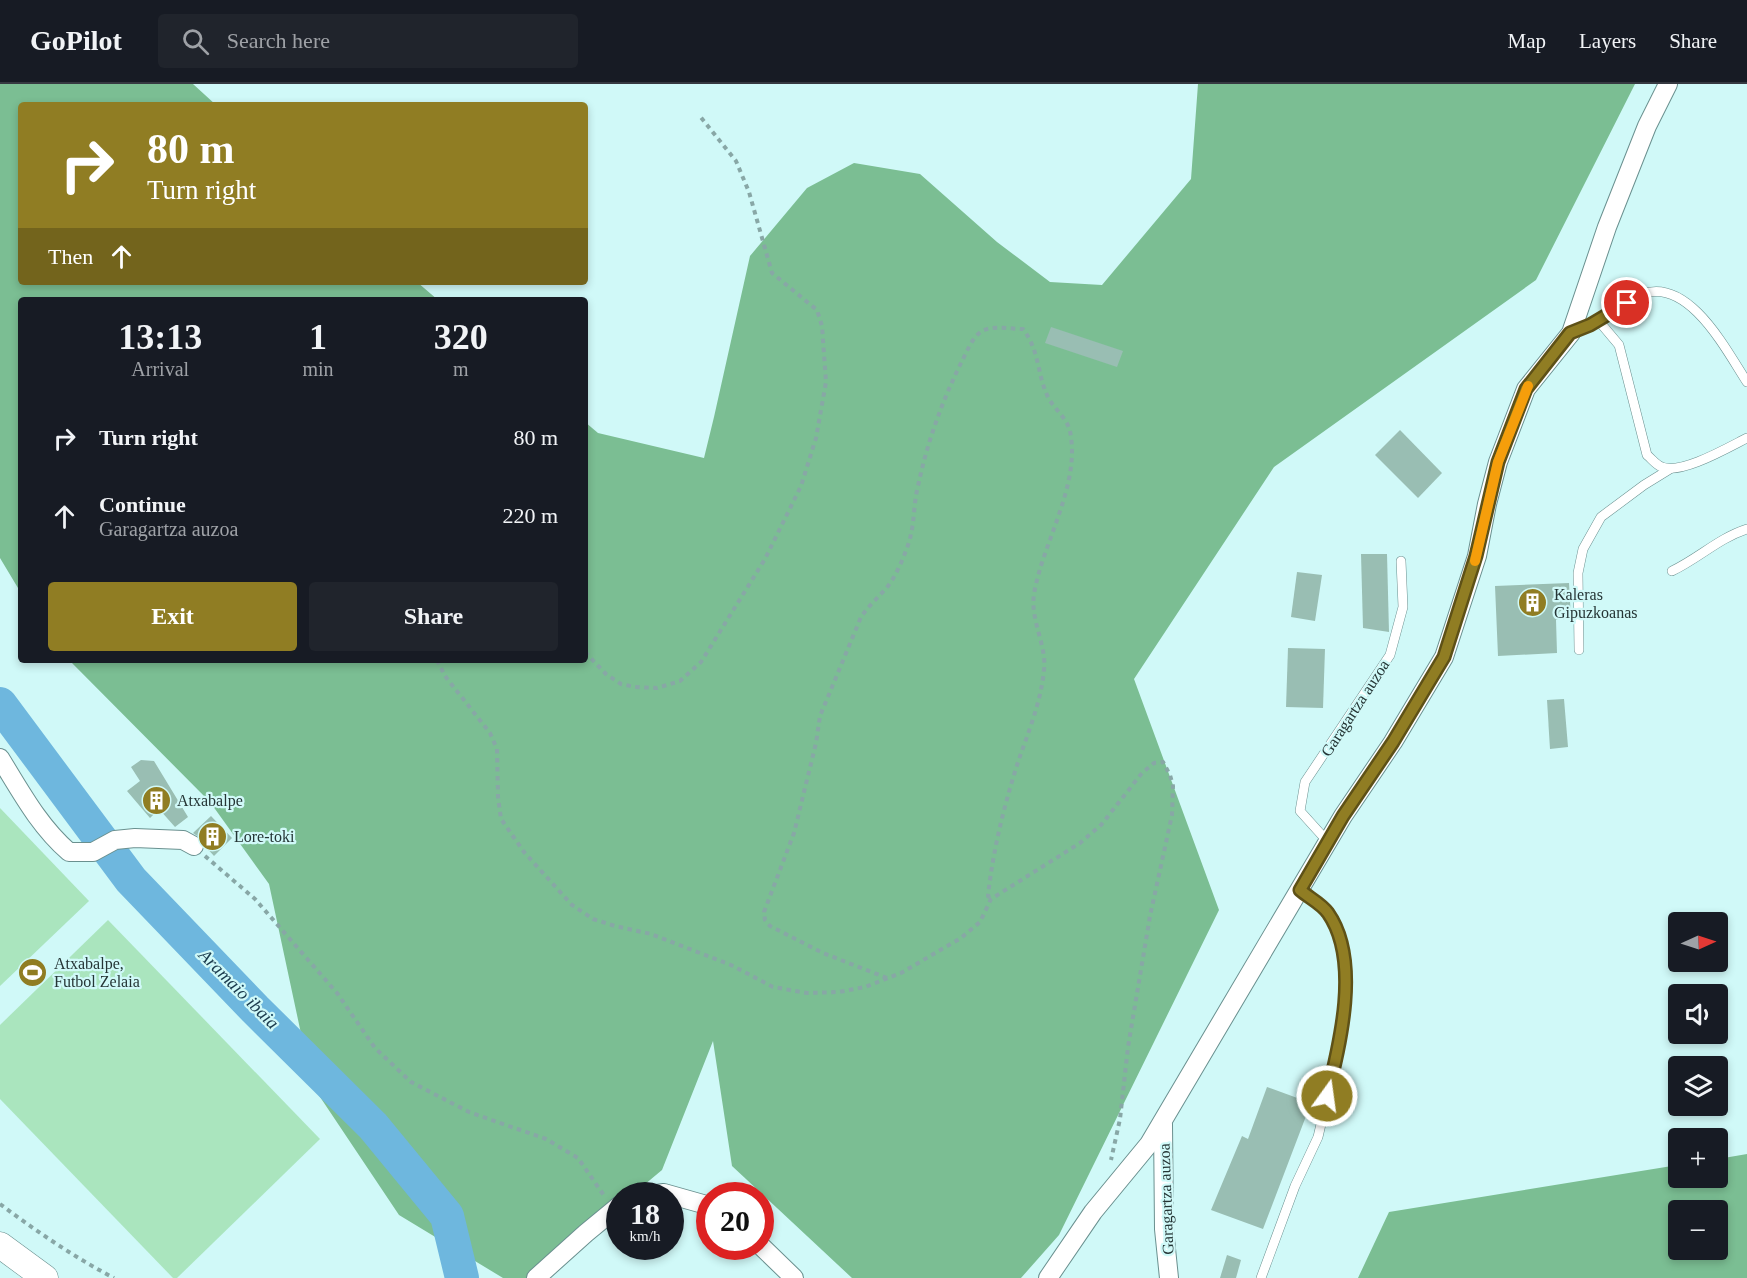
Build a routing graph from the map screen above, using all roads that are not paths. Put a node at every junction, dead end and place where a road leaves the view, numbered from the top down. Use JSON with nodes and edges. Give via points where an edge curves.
{"nodes":[{"id":1,"x":1668,"y":84,"type":"edge"},
{"id":2,"x":1598,"y":320,"type":"junction"},
{"id":3,"x":1570,"y":333,"type":"junction"},
{"id":4,"x":1747,"y":382,"type":"edge"},
{"id":5,"x":1747,"y":438,"type":"edge"},
{"id":6,"x":1670,"y":469,"type":"junction"},
{"id":7,"x":1747,"y":529,"type":"edge"},
{"id":8,"x":1401,"y":561,"type":"dead end"},
{"id":9,"x":1672,"y":571,"type":"dead end"},
{"id":10,"x":1579,"y":650,"type":"dead end"},
{"id":11,"x":0,"y":758,"type":"edge"},
{"id":12,"x":1328,"y":842,"type":"junction"},
{"id":13,"x":194,"y":846,"type":"road end"},
{"id":14,"x":1300,"y":890,"type":"junction"},
{"id":15,"x":1164,"y":1119,"type":"junction"},
{"id":16,"x":606,"y":1217,"type":"edge"},
{"id":17,"x":0,"y":1245,"type":"edge"},
{"id":18,"x":774,"y":1259,"type":"edge"},
{"id":19,"x":45,"y":1278,"type":"edge"},
{"id":20,"x":536,"y":1278,"type":"edge"},
{"id":21,"x":794,"y":1278,"type":"edge"},
{"id":22,"x":1048,"y":1278,"type":"edge"},
{"id":23,"x":1169,"y":1278,"type":"edge"},
{"id":24,"x":1262,"y":1278,"type":"edge"}],
"edges":[{"from":1,"to":3,"type":"street","via":[[1607,227]]},
{"from":2,"to":3,"type":"lane"},
{"from":2,"to":4,"type":"lane","via":[[1642,294],[1662,292],[1681,298],[1708,324]]},
{"from":2,"to":6,"type":"lane","via":[[1619,345],[1647,455],[1660,467]]},
{"from":3,"to":12,"type":"street","via":[[1526,389],[1498,462],[1476,556],[1444,657]]},
{"from":5,"to":6,"type":"lane","via":[[1699,462]]},
{"from":6,"to":10,"type":"lane","via":[[1601,517],[1583,549],[1578,573]]},
{"from":7,"to":9,"type":"lane","via":[[1729,535]]},
{"from":8,"to":12,"type":"lane","name":"Garagartza auzoa","via":[[1404,607],[1390,655],[1305,782],[1300,811]]},
{"from":11,"to":13,"type":"street","via":[[35,815],[69,852],[93,852],[115,840],[135,838],[183,840]]},
{"from":12,"to":14,"type":"street"},
{"from":14,"to":15,"type":"street"},
{"from":14,"to":24,"type":"lane","via":[[1327,912],[1341,942],[1347,971],[1345,995],[1337,1056],[1318,1137],[1295,1186]]},
{"from":15,"to":22,"type":"street"},
{"from":15,"to":23,"type":"street","name":"Garagartza auzoa","via":[[1164,1229]]},
{"from":16,"to":20,"type":"street"},
{"from":17,"to":19,"type":"main road"},
{"from":18,"to":21,"type":"street"}]}
